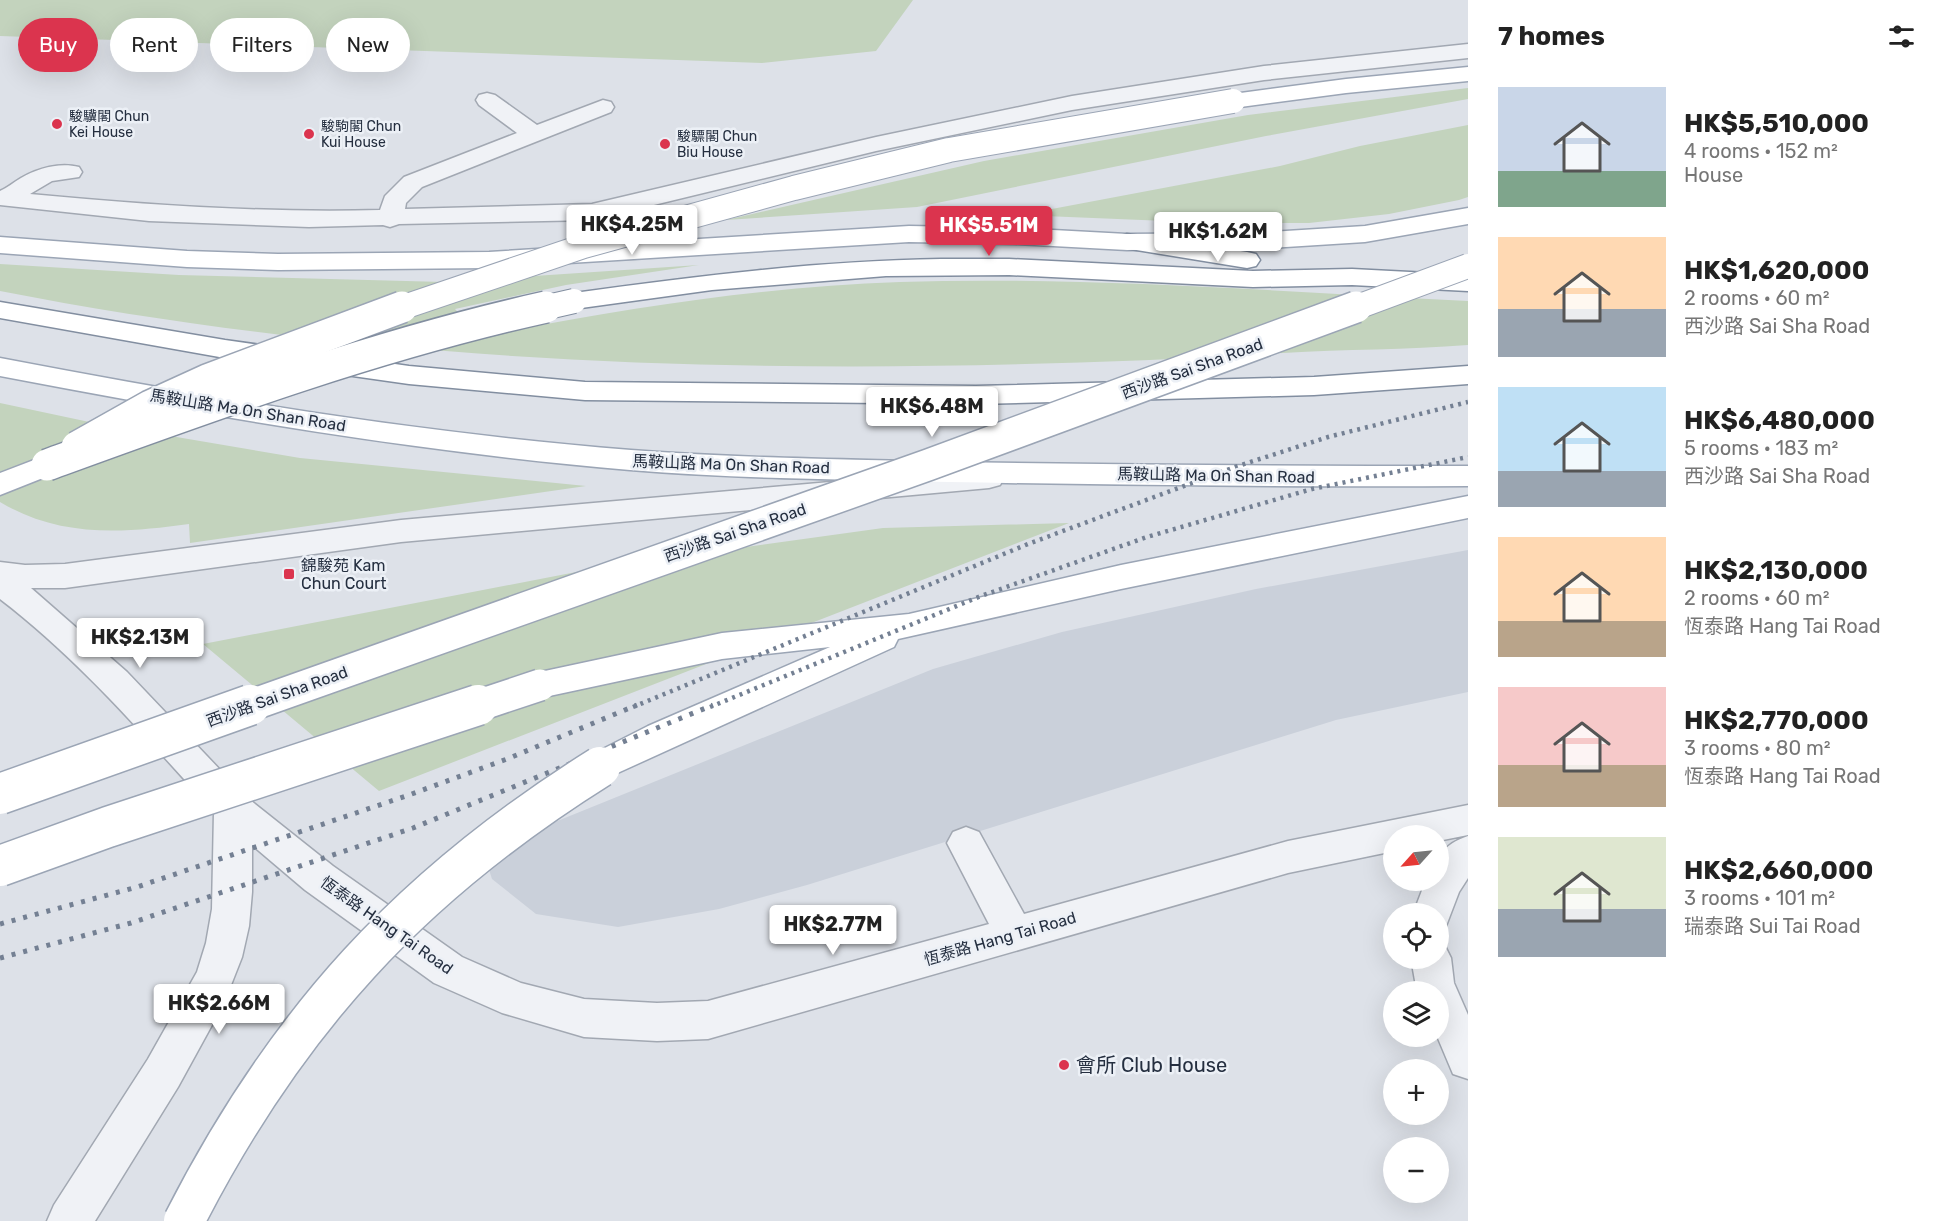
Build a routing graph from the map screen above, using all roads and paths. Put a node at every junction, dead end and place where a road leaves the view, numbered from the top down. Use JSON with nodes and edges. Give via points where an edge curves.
{"nodes":[{"id":1,"x":1468,"y":51,"type":"edge"},
{"id":2,"x":1468,"y":74,"type":"edge"},
{"id":3,"x":487,"y":100,"type":"dead end"},
{"id":4,"x":603,"y":107,"type":"dead end"},
{"id":5,"x":534,"y":134,"type":"junction"},
{"id":6,"x":70,"y":172,"type":"dead end"},
{"id":7,"x":4,"y":199,"type":"edge"},
{"id":8,"x":1468,"y":216,"type":"edge"},
{"id":9,"x":390,"y":219,"type":"junction"},
{"id":10,"x":1127,"y":242,"type":"junction"},
{"id":11,"x":0,"y":245,"type":"edge"},
{"id":12,"x":1468,"y":266,"type":"edge"},
{"id":13,"x":1352,"y":277,"type":"junction"},
{"id":14,"x":1468,"y":283,"type":"edge"},
{"id":15,"x":0,"y":310,"type":"edge"},
{"id":16,"x":0,"y":367,"type":"edge"},
{"id":17,"x":1468,"y":375,"type":"edge"},
{"id":18,"x":47,"y":465,"type":"junction"},
{"id":19,"x":1051,"y":472,"type":"junction"},
{"id":20,"x":1468,"y":476,"type":"edge"},
{"id":21,"x":0,"y":485,"type":"edge"},
{"id":22,"x":1468,"y":507,"type":"edge"},
{"id":23,"x":0,"y":574,"type":"edge"},
{"id":24,"x":0,"y":582,"type":"edge"},
{"id":25,"x":909,"y":626,"type":"junction"},
{"id":26,"x":0,"y":794,"type":"edge"},
{"id":27,"x":231,"y":807,"type":"junction"},
{"id":28,"x":1468,"y":820,"type":"edge"},
{"id":29,"x":966,"y":843,"type":"dead end"},
{"id":30,"x":1468,"y":852,"type":"edge"},
{"id":31,"x":0,"y":866,"type":"edge"},
{"id":32,"x":1435,"y":903,"type":"edge"},
{"id":33,"x":1014,"y":934,"type":"junction"},
{"id":34,"x":1449,"y":1017,"type":"edge"},
{"id":35,"x":1468,"y":1059,"type":"edge"},
{"id":36,"x":70,"y":1221,"type":"edge"},
{"id":37,"x":183,"y":1221,"type":"edge"}],
"edges":[{"from":1,"to":9,"type":"street","via":[[1264,74],[1072,104],[876,144],[611,209]]},
{"from":2,"to":18,"type":"main road","bridge":true,"via":[[1233,101],[949,150],[794,188],[585,246],[406,306],[207,380],[150,406]]},
{"from":3,"to":5,"type":"street"},
{"from":4,"to":5,"type":"street"},
{"from":5,"to":9,"type":"street","via":[[413,183],[394,201]]},
{"from":6,"to":7,"type":"street","via":[[41,176]]},
{"from":7,"to":9,"type":"street","via":[[171,214]]},
{"from":8,"to":10,"type":"main road","via":[[1365,234],[1254,241]]},
{"from":10,"to":11,"type":"main road","via":[[909,234],[489,260],[301,262],[188,259]]},
{"from":10,"to":13,"type":"main road"},
{"from":12,"to":26,"type":"main road","name":"西沙路 Sai Sha Road","bridge":true,"via":[[928,465]]},
{"from":13,"to":14,"type":"main road"},
{"from":13,"to":18,"type":"main road","bridge":true,"via":[[1253,279],[1009,267],[886,268],[612,294],[393,345]]},
{"from":15,"to":17,"type":"main road","via":[[225,349],[409,375],[585,391],[976,395],[1314,386]]},
{"from":16,"to":19,"type":"main road","name":"馬鞍山路 Ma On Shan Road","via":[[131,392],[534,451],[813,468]]},
{"from":18,"to":21,"type":"main road"},
{"from":19,"to":20,"type":"main road","name":"馬鞍山路 Ma On Shan Road","via":[[1202,477]]},
{"from":19,"to":23,"type":"street","via":[[423,529],[65,576]]},
{"from":22,"to":25,"type":"main road","via":[[1173,566]]},
{"from":24,"to":27,"type":"street","name":"恆泰路 Hang Tai Road","via":[[36,609],[115,681]]},
{"from":25,"to":31,"type":"main road","bridge":true,"via":[[722,646],[540,685]]},
{"from":25,"to":37,"type":"main road","bridge":true,"via":[[600,767],[495,837],[437,885],[374,946],[325,1003],[232,1134]]},
{"from":27,"to":33,"type":"street","name":"恆泰路 Hang Tai Road","via":[[319,878],[448,970],[516,1000],[584,1018],[708,1020]]},
{"from":27,"to":36,"type":"street","via":[[231,913],[214,980],[165,1070]]},
{"from":28,"to":33,"type":"street","name":"恆泰路 Hang Tai Road","via":[[1288,857]]},
{"from":29,"to":33,"type":"street"},
{"from":30,"to":32,"type":"street","via":[[1449,872]]},
{"from":34,"to":35,"type":"street"}]}
